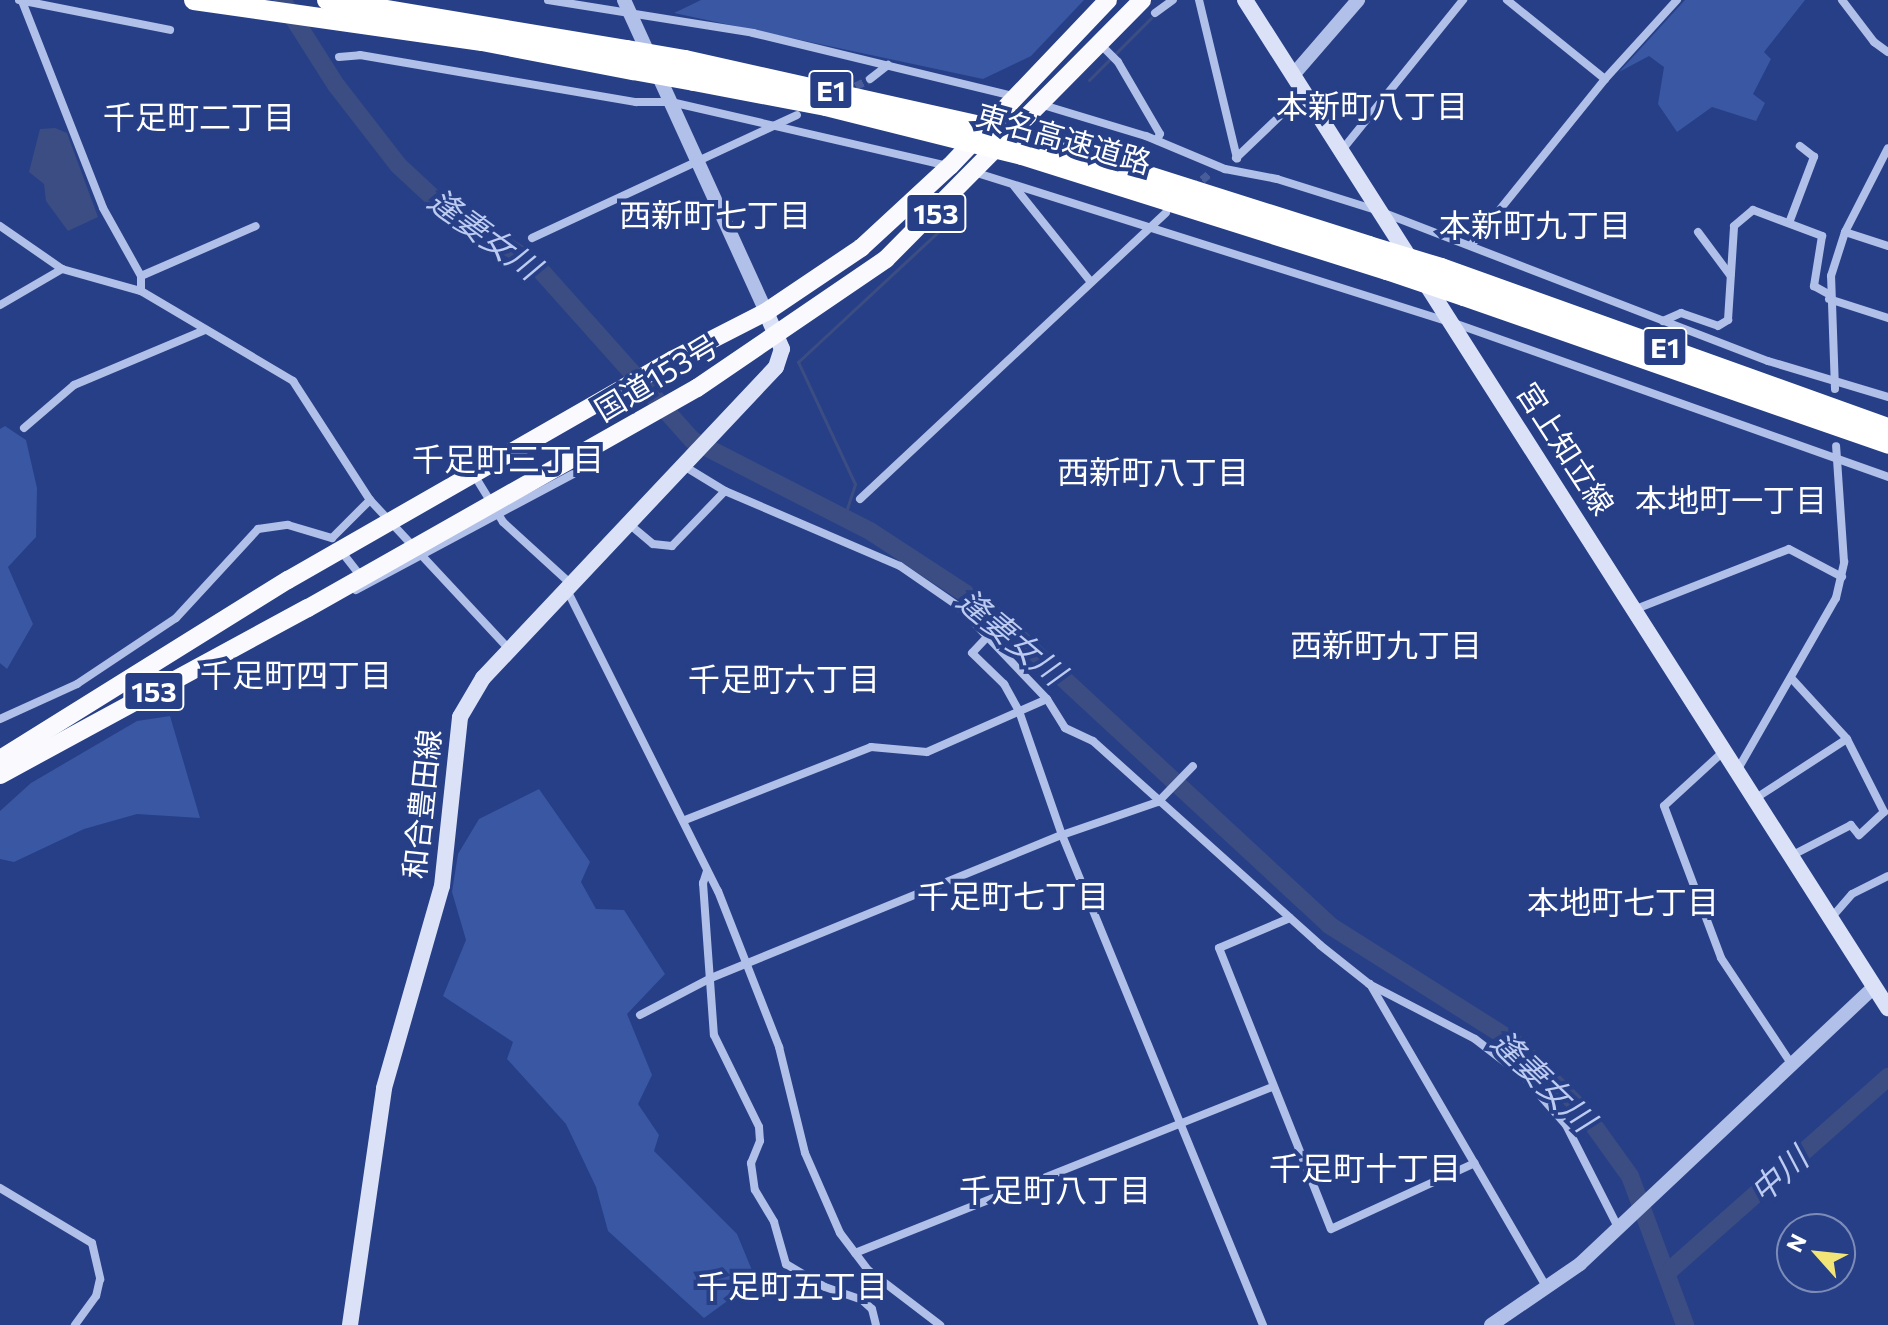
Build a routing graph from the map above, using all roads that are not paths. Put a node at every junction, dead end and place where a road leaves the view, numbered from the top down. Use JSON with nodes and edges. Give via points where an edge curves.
{"nodes":[{"id":1,"x":20,"y":0,"type":"edge"},
{"id":2,"x":327,"y":0,"type":"edge"},
{"id":3,"x":548,"y":0,"type":"edge"},
{"id":4,"x":624,"y":0,"type":"edge"},
{"id":5,"x":1173,"y":0,"type":"edge"},
{"id":6,"x":1199,"y":0,"type":"edge"},
{"id":7,"x":1245,"y":0,"type":"edge"},
{"id":8,"x":1358,"y":0,"type":"edge"},
{"id":9,"x":1463,"y":0,"type":"edge"},
{"id":10,"x":1507,"y":0,"type":"edge"},
{"id":11,"x":1677,"y":0,"type":"edge"},
{"id":12,"x":1842,"y":0,"type":"edge"},
{"id":13,"x":204,"y":2,"type":"edge"},
{"id":14,"x":1102,"y":3,"type":"edge"},
{"id":15,"x":1148,"y":7,"type":"edge"},
{"id":16,"x":631,"y":15,"type":"junction"},
{"id":17,"x":380,"y":18,"type":"junction"},
{"id":18,"x":170,"y":30,"type":"dead end"},
{"id":19,"x":1100,"y":44,"type":"junction"},
{"id":20,"x":1888,"y":52,"type":"edge"},
{"id":21,"x":339,"y":57,"type":"dead end"},
{"id":22,"x":630,"y":60,"type":"junction"},
{"id":23,"x":888,"y":65,"type":"junction"},
{"id":24,"x":1294,"y":74,"type":"junction"},
{"id":25,"x":870,"y":79,"type":"tunnel mouth"},
{"id":26,"x":1605,"y":79,"type":"junction"},
{"id":27,"x":1306,"y":92,"type":"junction"},
{"id":28,"x":1014,"y":96,"type":"junction"},
{"id":29,"x":671,"y":102,"type":"junction"},
{"id":30,"x":1043,"y":105,"type":"junction"},
{"id":31,"x":797,"y":115,"type":"dead end"},
{"id":32,"x":775,"y":128,"type":"junction"},
{"id":33,"x":968,"y":132,"type":"junction"},
{"id":34,"x":1157,"y":140,"type":"junction"},
{"id":35,"x":1800,"y":146,"type":"dead end"},
{"id":36,"x":1029,"y":147,"type":"junction"},
{"id":37,"x":1888,"y":148,"type":"edge"},
{"id":38,"x":1342,"y":150,"type":"junction"},
{"id":39,"x":1237,"y":158,"type":"junction"},
{"id":40,"x":699,"y":164,"type":"junction"},
{"id":41,"x":950,"y":166,"type":"junction"},
{"id":42,"x":1225,"y":169,"type":"junction"},
{"id":43,"x":1877,"y":169,"type":"junction"},
{"id":44,"x":977,"y":173,"type":"junction"},
{"id":45,"x":1888,"y":173,"type":"edge"},
{"id":46,"x":1209,"y":174,"type":"tunnel mouth"},
{"id":47,"x":1013,"y":185,"type":"junction"},
{"id":48,"x":1379,"y":211,"type":"junction"},
{"id":49,"x":1166,"y":213,"type":"dead end"},
{"id":50,"x":1789,"y":223,"type":"junction"},
{"id":51,"x":1152,"y":225,"type":"junction"},
{"id":52,"x":0,"y":226,"type":"edge"},
{"id":53,"x":256,"y":226,"type":"dead end"},
{"id":54,"x":1698,"y":232,"type":"dead end"},
{"id":55,"x":1845,"y":232,"type":"junction"},
{"id":56,"x":532,"y":238,"type":"dead end"},
{"id":57,"x":1472,"y":244,"type":"junction"},
{"id":58,"x":1888,"y":246,"type":"edge"},
{"id":59,"x":62,"y":269,"type":"junction"},
{"id":60,"x":1730,"y":275,"type":"junction"},
{"id":61,"x":141,"y":276,"type":"junction"},
{"id":62,"x":1091,"y":282,"type":"junction"},
{"id":63,"x":141,"y":291,"type":"junction"},
{"id":64,"x":1830,"y":297,"type":"junction"},
{"id":65,"x":0,"y":305,"type":"edge"},
{"id":66,"x":766,"y":312,"type":"junction"},
{"id":67,"x":1888,"y":318,"type":"edge"},
{"id":68,"x":1663,"y":321,"type":"junction"},
{"id":69,"x":1451,"y":322,"type":"junction"},
{"id":70,"x":205,"y":330,"type":"junction"},
{"id":71,"x":777,"y":336,"type":"junction"},
{"id":72,"x":1755,"y":379,"type":"junction"},
{"id":73,"x":1835,"y":384,"type":"junction"},
{"id":74,"x":1888,"y":397,"type":"edge"},
{"id":75,"x":1888,"y":421,"type":"edge"},
{"id":76,"x":24,"y":428,"type":"dead end"},
{"id":77,"x":1888,"y":428,"type":"edge"},
{"id":78,"x":1888,"y":444,"type":"edge"},
{"id":79,"x":1836,"y":446,"type":"dead end"},
{"id":80,"x":1840,"y":459,"type":"junction"},
{"id":81,"x":685,"y":464,"type":"junction"},
{"id":82,"x":468,"y":465,"type":"dead end"},
{"id":83,"x":573,"y":474,"type":"dead end"},
{"id":84,"x":1888,"y":477,"type":"edge"},
{"id":85,"x":725,"y":491,"type":"junction"},
{"id":86,"x":860,"y":499,"type":"dead end"},
{"id":87,"x":370,"y":500,"type":"junction"},
{"id":88,"x":497,"y":512,"type":"junction"},
{"id":89,"x":629,"y":524,"type":"junction"},
{"id":90,"x":332,"y":538,"type":"junction"},
{"id":91,"x":424,"y":554,"type":"junction"},
{"id":92,"x":1842,"y":577,"type":"junction"},
{"id":93,"x":367,"y":585,"type":"junction"},
{"id":94,"x":569,"y":587,"type":"junction"},
{"id":95,"x":1636,"y":609,"type":"junction"},
{"id":96,"x":988,"y":636,"type":"junction"},
{"id":97,"x":509,"y":649,"type":"junction"},
{"id":98,"x":229,"y":660,"type":"dead end"},
{"id":99,"x":132,"y":678,"type":"junction"},
{"id":100,"x":1793,"y":680,"type":"junction"},
{"id":101,"x":152,"y":691,"type":"junction"},
{"id":102,"x":1047,"y":699,"type":"junction"},
{"id":103,"x":1019,"y":711,"type":"junction"},
{"id":104,"x":0,"y":719,"type":"edge"},
{"id":105,"x":1847,"y":739,"type":"junction"},
{"id":106,"x":0,"y":745,"type":"edge"},
{"id":107,"x":1725,"y":751,"type":"junction"},
{"id":108,"x":0,"y":759,"type":"edge"},
{"id":109,"x":1189,"y":768,"type":"dead end"},
{"id":110,"x":1738,"y":769,"type":"junction"},
{"id":111,"x":0,"y":775,"type":"edge"},
{"id":112,"x":0,"y":789,"type":"edge"},
{"id":113,"x":1756,"y":798,"type":"junction"},
{"id":114,"x":1160,"y":800,"type":"junction"},
{"id":115,"x":685,"y":820,"type":"junction"},
{"id":116,"x":1062,"y":835,"type":"junction"},
{"id":117,"x":1793,"y":855,"type":"junction"},
{"id":118,"x":707,"y":870,"type":"junction"},
{"id":119,"x":1887,"y":880,"type":"edge"},
{"id":120,"x":1832,"y":917,"type":"junction"},
{"id":121,"x":1290,"y":918,"type":"junction"},
{"id":122,"x":748,"y":966,"type":"junction"},
{"id":123,"x":711,"y":978,"type":"junction"},
{"id":124,"x":1882,"y":980,"type":"edge"},
{"id":125,"x":1369,"y":984,"type":"junction"},
{"id":126,"x":1888,"y":1008,"type":"edge"},
{"id":127,"x":640,"y":1015,"type":"dead end"},
{"id":128,"x":1792,"y":1065,"type":"junction"},
{"id":129,"x":1273,"y":1087,"type":"junction"},
{"id":130,"x":1181,"y":1123,"type":"junction"},
{"id":131,"x":1475,"y":1163,"type":"junction"},
{"id":132,"x":0,"y":1188,"type":"edge"},
{"id":133,"x":1621,"y":1224,"type":"junction"},
{"id":134,"x":855,"y":1253,"type":"junction"},
{"id":135,"x":1547,"y":1288,"type":"junction"},
{"id":136,"x":75,"y":1325,"type":"edge"},
{"id":137,"x":350,"y":1325,"type":"edge"},
{"id":138,"x":876,"y":1325,"type":"edge"},
{"id":139,"x":940,"y":1325,"type":"edge"},
{"id":140,"x":1263,"y":1325,"type":"edge"},
{"id":141,"x":1491,"y":1325,"type":"edge"}],
"edges":[{"from":1,"to":18,"type":"street"},
{"from":1,"to":61,"type":"street","via":[[103,208]]},
{"from":2,"to":17,"type":"highway","name":"東名高速道路","number":"E1"},
{"from":3,"to":16,"type":"street"},
{"from":4,"to":16,"type":"street"},
{"from":5,"to":15,"type":"street"},
{"from":6,"to":39,"type":"street"},
{"from":7,"to":24,"type":"main road","name":"宮上知立線"},
{"from":8,"to":24,"type":"street"},
{"from":9,"to":38,"type":"street"},
{"from":10,"to":26,"type":"street"},
{"from":11,"to":26,"type":"street"},
{"from":12,"to":20,"type":"street"},
{"from":13,"to":17,"type":"highway","name":"東名高速道路","number":"E1"},
{"from":14,"to":28,"type":"highway","name":"国道153号","number":"153"},
{"from":15,"to":19,"type":"highway","name":"国道153号","number":"153"},
{"from":16,"to":23,"type":"street","via":[[753,33]]},
{"from":16,"to":29,"type":"street"},
{"from":17,"to":22,"type":"highway","name":"東名高速道路","number":"E1"},
{"from":19,"to":30,"type":"highway","name":"国道153号","number":"153"},
{"from":19,"to":34,"type":"street","via":[[1126,75],[1160,134]]},
{"from":21,"to":29,"type":"street","via":[[360,55],[636,102]]},
{"from":22,"to":33,"type":"highway","name":"東名高速道路","number":"E1","bridge":true,"via":[[694,81]]},
{"from":22,"to":33,"type":"highway","name":"東名高速道路","number":"E1","bridge":true,"via":[[685,60]]},
{"from":23,"to":25,"type":"street"},
{"from":23,"to":28,"type":"street"},
{"from":24,"to":27,"type":"main road","name":"宮上知立線"},
{"from":26,"to":57,"type":"street"},
{"from":27,"to":38,"type":"main road","name":"宮上知立線"},
{"from":27,"to":39,"type":"street"},
{"from":28,"to":41,"type":"highway","name":"国道153号","number":"153"},
{"from":29,"to":32,"type":"street"},
{"from":29,"to":40,"type":"street"},
{"from":30,"to":34,"type":"street"},
{"from":30,"to":44,"type":"highway","name":"国道153号","number":"153"},
{"from":31,"to":32,"type":"street"},
{"from":32,"to":40,"type":"street"},
{"from":32,"to":41,"type":"street"},
{"from":33,"to":36,"type":"highway","name":"東名高速道路","number":"E1","bridge":true},
{"from":34,"to":42,"type":"street"},
{"from":35,"to":50,"type":"street","via":[[1814,157]]},
{"from":36,"to":72,"type":"highway","name":"東名高速道路","number":"E1","bridge":true,"via":[[1441,268]]},
{"from":36,"to":78,"type":"highway","name":"東名高速道路","number":"E1","bridge":true},
{"from":37,"to":43,"type":"street"},
{"from":38,"to":48,"type":"main road","name":"宮上知立線"},
{"from":39,"to":42,"type":"street"},
{"from":40,"to":56,"type":"street"},
{"from":40,"to":66,"type":"street"},
{"from":41,"to":66,"type":"highway","name":"国道153号","number":"153","via":[[861,248]]},
{"from":42,"to":46,"type":"street"},
{"from":42,"to":48,"type":"street","via":[[1277,179]]},
{"from":43,"to":45,"type":"street"},
{"from":43,"to":55,"type":"street"},
{"from":44,"to":47,"type":"street"},
{"from":44,"to":71,"type":"highway","name":"国道153号","number":"153","via":[[886,259]]},
{"from":47,"to":51,"type":"street"},
{"from":47,"to":62,"type":"street"},
{"from":48,"to":57,"type":"street"},
{"from":48,"to":69,"type":"main road","name":"宮上知立線"},
{"from":49,"to":51,"type":"street"},
{"from":50,"to":60,"type":"street","via":[[1753,210],[1734,226]]},
{"from":50,"to":64,"type":"street","via":[[1822,236],[1814,286]]},
{"from":51,"to":62,"type":"street"},
{"from":51,"to":69,"type":"street"},
{"from":52,"to":59,"type":"street"},
{"from":53,"to":61,"type":"street"},
{"from":54,"to":60,"type":"street"},
{"from":55,"to":58,"type":"street"},
{"from":55,"to":64,"type":"street"},
{"from":57,"to":68,"type":"street"},
{"from":59,"to":63,"type":"street"},
{"from":59,"to":65,"type":"street"},
{"from":60,"to":68,"type":"street","via":[[1728,320],[1718,326],[1681,313]]},
{"from":61,"to":63,"type":"street"},
{"from":62,"to":86,"type":"street"},
{"from":63,"to":70,"type":"street"},
{"from":64,"to":67,"type":"street"},
{"from":64,"to":73,"type":"street"},
{"from":66,"to":71,"type":"main road"},
{"from":66,"to":99,"type":"highway","name":"国道153号","number":"153","bridge":true,"via":[[672,360],[288,580]]},
{"from":68,"to":73,"type":"street"},
{"from":69,"to":80,"type":"street"},
{"from":69,"to":95,"type":"main road","name":"宮上知立線"},
{"from":70,"to":76,"type":"street","via":[[74,385]]},
{"from":70,"to":87,"type":"street","via":[[293,381]]},
{"from":71,"to":81,"type":"main road","name":"和合豊田線","via":[[781,359]]},
{"from":71,"to":101,"type":"highway","name":"国道153号","number":"153","bridge":true,"via":[[697,388]]},
{"from":72,"to":75,"type":"highway"},
{"from":72,"to":77,"type":"highway","name":"東名高速道路","number":"E1"},
{"from":73,"to":74,"type":"street"},
{"from":79,"to":80,"type":"street"},
{"from":80,"to":84,"type":"street"},
{"from":80,"to":92,"type":"street"},
{"from":81,"to":85,"type":"street"},
{"from":81,"to":89,"type":"main road","name":"和合豊田線"},
{"from":82,"to":88,"type":"street"},
{"from":83,"to":88,"type":"street"},
{"from":85,"to":89,"type":"street","via":[[672,546],[653,544]]},
{"from":85,"to":96,"type":"street","via":[[900,566],[950,599]]},
{"from":87,"to":90,"type":"street"},
{"from":87,"to":91,"type":"street"},
{"from":88,"to":91,"type":"street"},
{"from":88,"to":94,"type":"street"},
{"from":89,"to":94,"type":"main road","name":"和合豊田線"},
{"from":90,"to":93,"type":"street"},
{"from":90,"to":104,"type":"street","via":[[288,525],[258,529],[176,618],[77,684]]},
{"from":91,"to":93,"type":"street"},
{"from":91,"to":97,"type":"street"},
{"from":92,"to":95,"type":"street","via":[[1789,549]]},
{"from":92,"to":100,"type":"street"},
{"from":93,"to":98,"type":"street"},
{"from":94,"to":97,"type":"main road","name":"和合豊田線"},
{"from":94,"to":115,"type":"street"},
{"from":95,"to":107,"type":"main road","name":"宮上知立線"},
{"from":96,"to":102,"type":"street"},
{"from":96,"to":103,"type":"street","via":[[972,653],[1004,684]]},
{"from":97,"to":137,"type":"main road","name":"和合豊田線","via":[[470,695],[460,717],[442,886],[384,1088]]},
{"from":99,"to":106,"type":"highway","via":[[114,679]]},
{"from":99,"to":108,"type":"highway","name":"国道153号","number":"153"},
{"from":100,"to":105,"type":"street"},
{"from":100,"to":110,"type":"street"},
{"from":101,"to":111,"type":"highway","name":"国道153号","number":"153"},
{"from":101,"to":112,"type":"highway","via":[[137,709]]},
{"from":102,"to":103,"type":"street"},
{"from":102,"to":114,"type":"street","via":[[1065,728],[1093,741]]},
{"from":103,"to":115,"type":"street","via":[[927,752],[871,747]]},
{"from":103,"to":116,"type":"street"},
{"from":105,"to":113,"type":"street"},
{"from":105,"to":117,"type":"street","via":[[1883,816],[1859,835],[1851,825]]},
{"from":107,"to":110,"type":"main road","name":"宮上知立線"},
{"from":107,"to":128,"type":"street","via":[[1664,806],[1721,958]]},
{"from":109,"to":114,"type":"street"},
{"from":110,"to":113,"type":"main road","name":"宮上知立線"},
{"from":113,"to":117,"type":"main road","name":"宮上知立線"},
{"from":114,"to":116,"type":"street"},
{"from":114,"to":121,"type":"street"},
{"from":115,"to":118,"type":"street"},
{"from":116,"to":122,"type":"street"},
{"from":116,"to":130,"type":"street"},
{"from":117,"to":120,"type":"main road","name":"宮上知立線"},
{"from":118,"to":122,"type":"street"},
{"from":118,"to":123,"type":"street","via":[[703,883]]},
{"from":119,"to":120,"type":"street","via":[[1852,894]]},
{"from":120,"to":124,"type":"main road","name":"宮上知立線"},
{"from":121,"to":125,"type":"street"},
{"from":121,"to":129,"type":"street","via":[[1219,948]]},
{"from":122,"to":123,"type":"street"},
{"from":122,"to":134,"type":"street","via":[[779,1047],[805,1153],[840,1233]]},
{"from":123,"to":127,"type":"street"},
{"from":123,"to":138,"type":"street","via":[[717,1047],[759,1127],[751,1176],[774,1222],[780,1253],[802,1276],[862,1300],[872,1309]]},
{"from":124,"to":126,"type":"main road","name":"宮上知立線"},
{"from":124,"to":128,"type":"street"},
{"from":125,"to":131,"type":"street"},
{"from":125,"to":133,"type":"street","via":[[1475,1039],[1523,1076],[1566,1125]]},
{"from":128,"to":133,"type":"street"},
{"from":129,"to":130,"type":"street"},
{"from":129,"to":131,"type":"street","via":[[1331,1229]]},
{"from":130,"to":134,"type":"street"},
{"from":130,"to":140,"type":"street"},
{"from":131,"to":135,"type":"street"},
{"from":132,"to":136,"type":"street","via":[[92,1243],[100,1279],[96,1296]]},
{"from":133,"to":135,"type":"street"},
{"from":134,"to":139,"type":"street","via":[[881,1281]]},
{"from":135,"to":141,"type":"street"}]}
